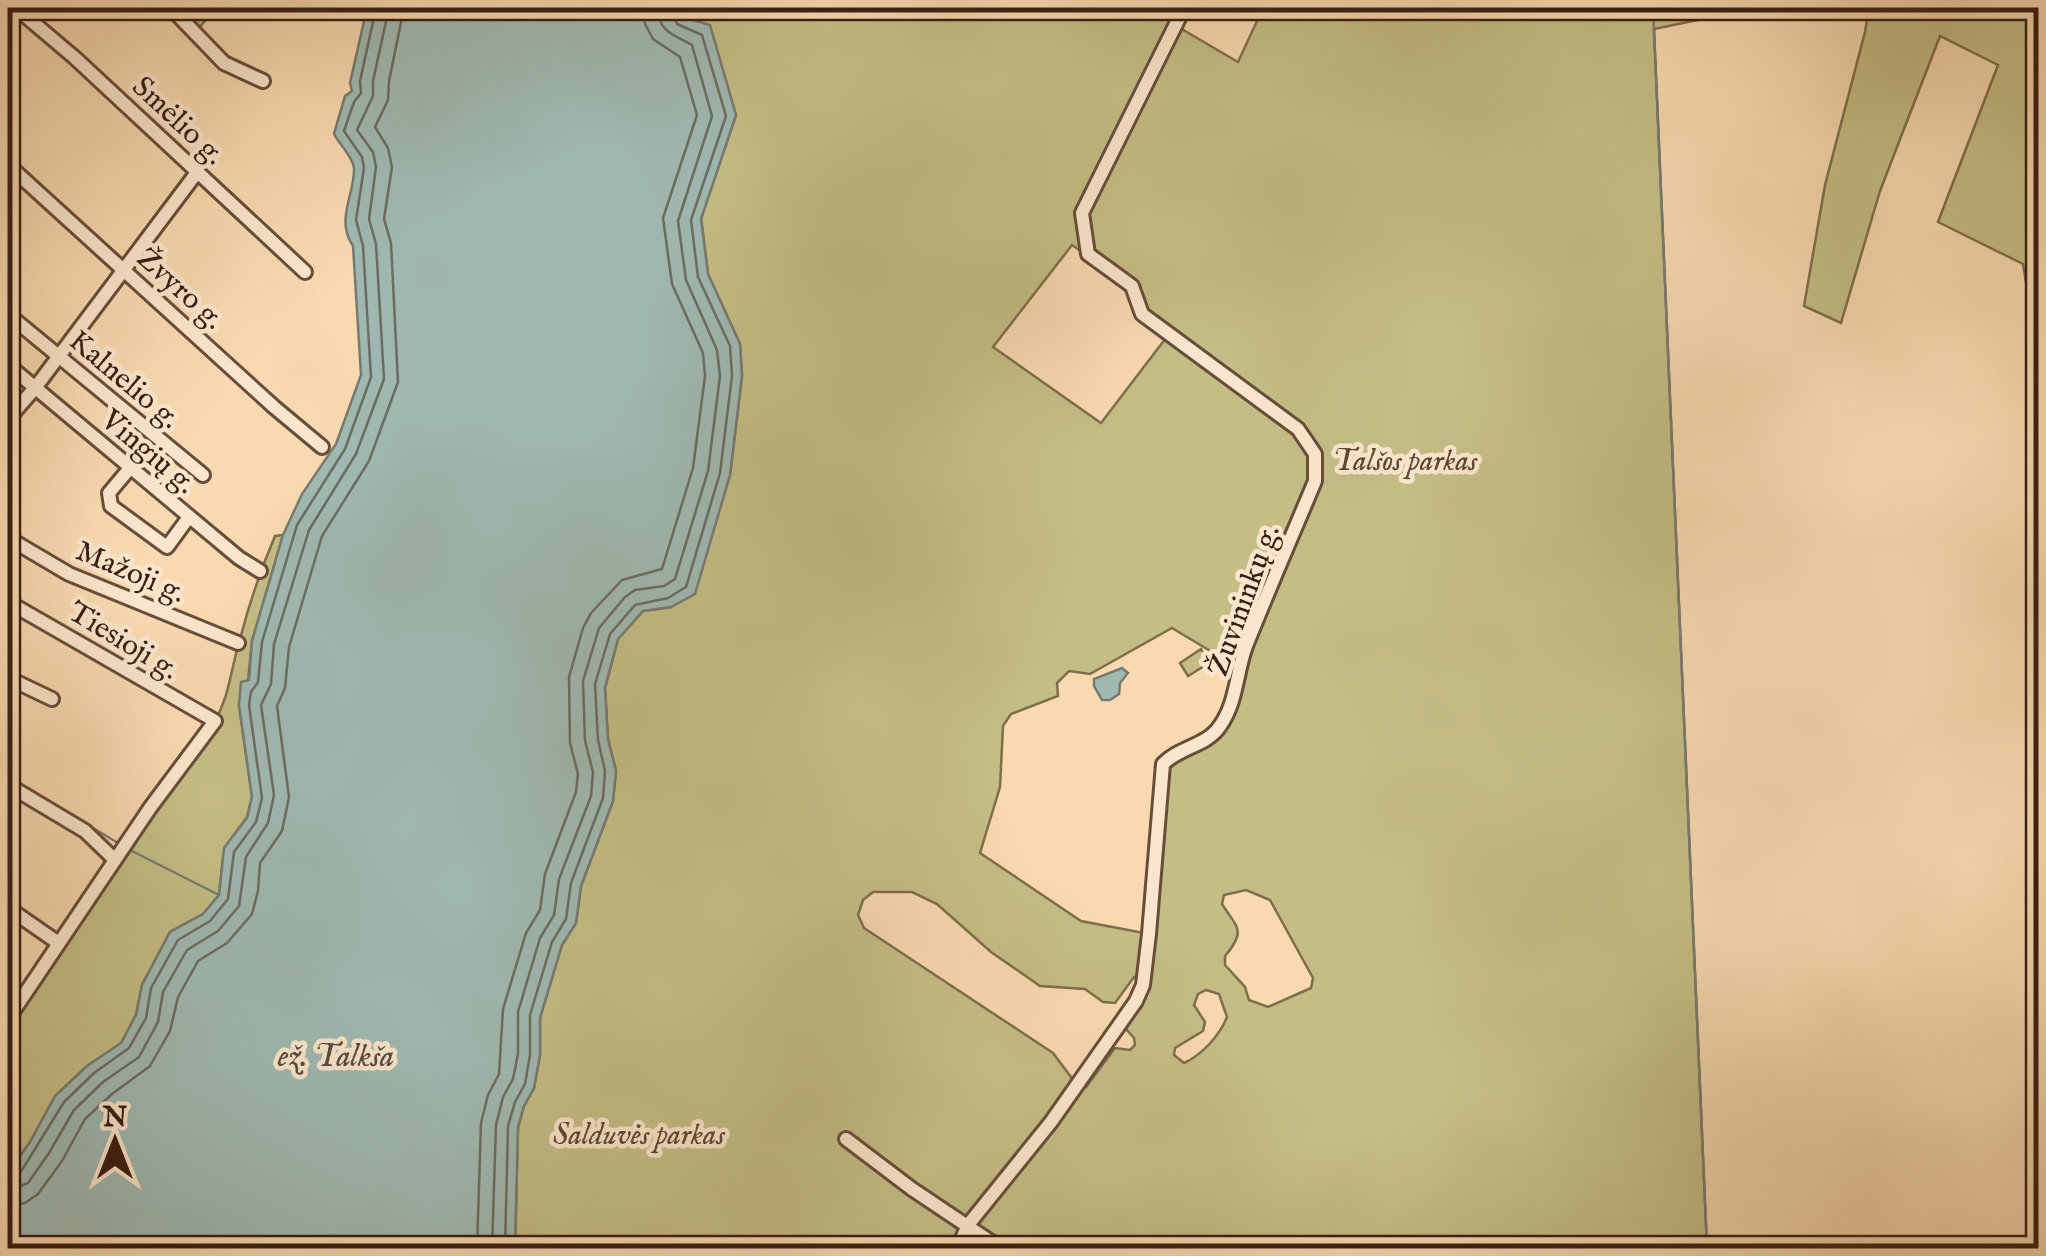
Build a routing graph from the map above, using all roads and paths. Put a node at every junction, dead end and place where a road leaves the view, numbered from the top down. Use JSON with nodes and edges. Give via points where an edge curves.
{"nodes":[{"id":1,"x":16,"y":8,"type":"edge"},
{"id":2,"x":171,"y":8,"type":"edge"},
{"id":3,"x":1184,"y":8,"type":"edge"},
{"id":4,"x":263,"y":80,"type":"dead end"},
{"id":5,"x":8,"y":165,"type":"edge"},
{"id":6,"x":198,"y":171,"type":"junction"},
{"id":7,"x":123,"y":270,"type":"junction"},
{"id":8,"x":305,"y":272,"type":"dead end"},
{"id":9,"x":16,"y":322,"type":"dead end"},
{"id":10,"x":58,"y":356,"type":"junction"},
{"id":11,"x":8,"y":365,"type":"edge"},
{"id":12,"x":35,"y":388,"type":"junction"},
{"id":13,"x":8,"y":418,"type":"edge"},
{"id":14,"x":322,"y":446,"type":"dead end"},
{"id":15,"x":130,"y":468,"type":"junction"},
{"id":16,"x":202,"y":475,"type":"dead end"},
{"id":17,"x":189,"y":517,"type":"junction"},
{"id":18,"x":8,"y":538,"type":"edge"},
{"id":19,"x":260,"y":571,"type":"dead end"},
{"id":20,"x":8,"y":602,"type":"edge"},
{"id":21,"x":238,"y":643,"type":"dead end"},
{"id":22,"x":8,"y":678,"type":"edge"},
{"id":23,"x":52,"y":699,"type":"dead end"},
{"id":24,"x":8,"y":785,"type":"edge"},
{"id":25,"x":115,"y":860,"type":"junction"},
{"id":26,"x":8,"y":908,"type":"edge"},
{"id":27,"x":57,"y":942,"type":"junction"},
{"id":28,"x":8,"y":988,"type":"edge"},
{"id":29,"x":22,"y":998,"type":"junction"},
{"id":30,"x":8,"y":1019,"type":"edge"},
{"id":31,"x":846,"y":1139,"type":"dead end"},
{"id":32,"x":968,"y":1226,"type":"junction"},
{"id":33,"x":958,"y":1248,"type":"edge"},
{"id":34,"x":1000,"y":1248,"type":"edge"}],
"edges":[{"from":1,"to":6,"type":"street","name":"Smėlio g."},
{"from":2,"to":4,"type":"street","via":[[224,63]]},
{"from":3,"to":32,"type":"street","name":"Žuvininkų g.","via":[[1082,213],[1088,254],[1132,286],[1142,314],[1298,429],[1315,454],[1315,481],[1222,723],[1163,764],[1149,934],[1136,1001]]},
{"from":5,"to":7,"type":"street","name":"Žvyro g."},
{"from":6,"to":7,"type":"street"},
{"from":6,"to":8,"type":"street","name":"Smėlio g."},
{"from":7,"to":10,"type":"street"},
{"from":7,"to":14,"type":"street","name":"Žvyro g."},
{"from":9,"to":10,"type":"street","name":"Kalnelio g."},
{"from":10,"to":12,"type":"street"},
{"from":10,"to":16,"type":"street","name":"Kalnelio g."},
{"from":11,"to":12,"type":"street","name":"Vingių g."},
{"from":12,"to":13,"type":"street"},
{"from":12,"to":15,"type":"street","name":"Vingių g."},
{"from":15,"to":17,"type":"street","name":"Vingių g."},
{"from":15,"to":17,"type":"street","via":[[109,493],[111,506],[167,546]]},
{"from":17,"to":19,"type":"street","name":"Vingių g."},
{"from":18,"to":21,"type":"street","name":"Mažoji g.","via":[[69,574]]},
{"from":20,"to":25,"type":"street","name":"Tiesioji g.","via":[[215,721]]},
{"from":22,"to":23,"type":"street"},
{"from":24,"to":25,"type":"street","via":[[84,831]]},
{"from":25,"to":27,"type":"street"},
{"from":26,"to":27,"type":"street"},
{"from":27,"to":29,"type":"street"},
{"from":28,"to":29,"type":"street"},
{"from":29,"to":30,"type":"street"},
{"from":31,"to":32,"type":"street"},
{"from":32,"to":33,"type":"street","name":"Žuvininkų g."},
{"from":32,"to":34,"type":"street"}]}
